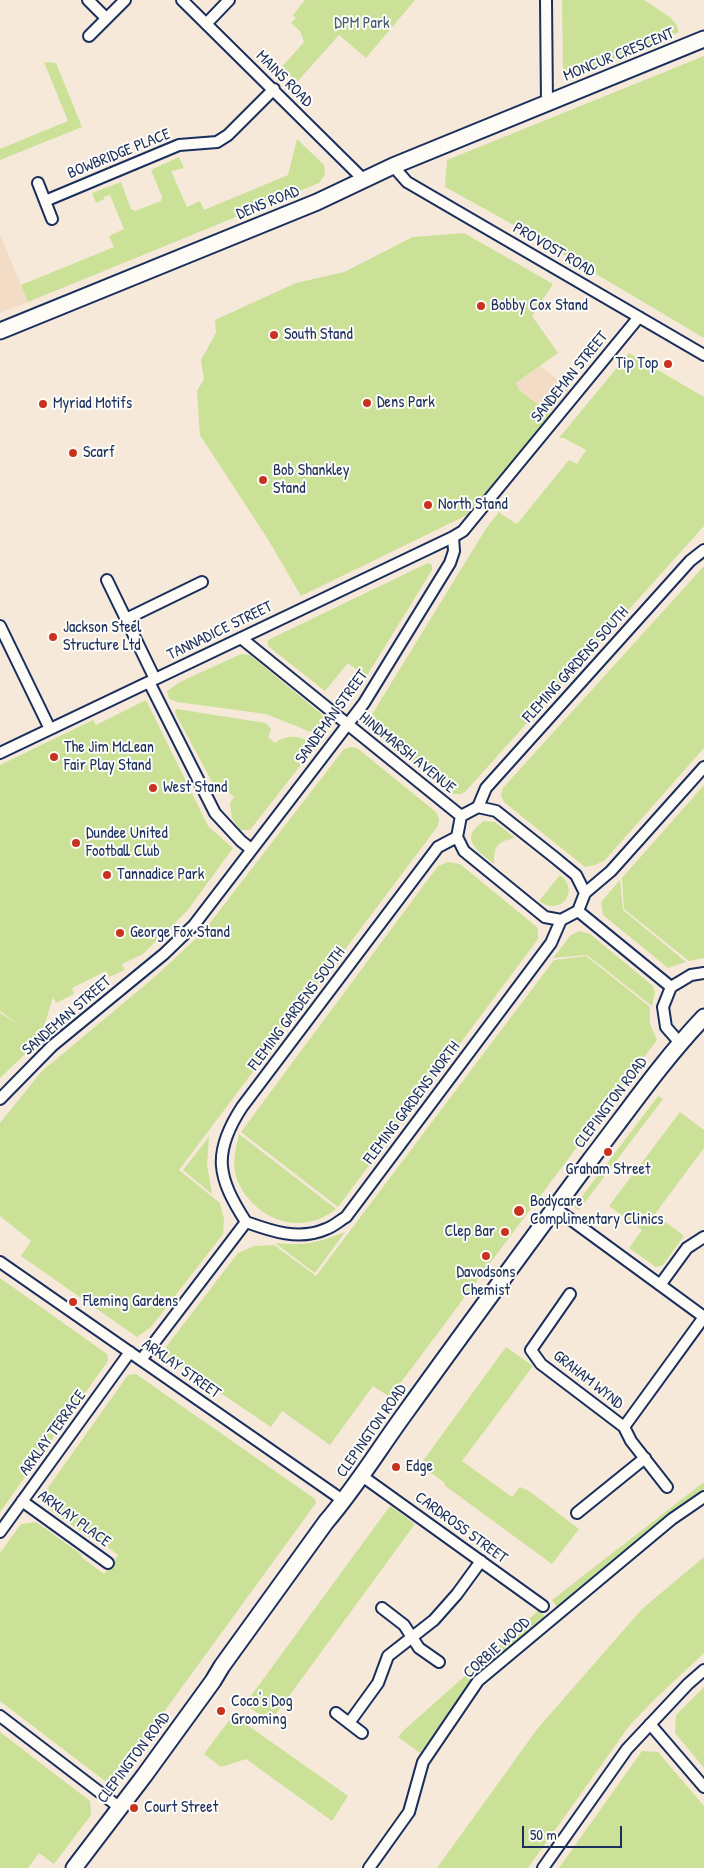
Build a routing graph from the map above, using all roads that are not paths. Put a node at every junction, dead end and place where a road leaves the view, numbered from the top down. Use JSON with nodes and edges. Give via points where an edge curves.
{"nodes":[{"id":1,"x":88,"y":0,"type":"edge"},
{"id":2,"x":125,"y":0,"type":"edge"},
{"id":3,"x":182,"y":0,"type":"edge"},
{"id":4,"x":229,"y":0,"type":"edge"},
{"id":5,"x":546,"y":0,"type":"edge"},
{"id":6,"x":106,"y":18,"type":"junction"},
{"id":7,"x":206,"y":24,"type":"junction"},
{"id":8,"x":89,"y":36,"type":"dead end"},
{"id":9,"x":704,"y":39,"type":"edge"},
{"id":10,"x":274,"y":89,"type":"junction"},
{"id":11,"x":547,"y":103,"type":"junction"},
{"id":12,"x":393,"y":166,"type":"junction"},
{"id":13,"x":363,"y":179,"type":"junction"},
{"id":14,"x":38,"y":183,"type":"dead end"},
{"id":15,"x":45,"y":201,"type":"junction"},
{"id":16,"x":52,"y":219,"type":"dead end"},
{"id":17,"x":639,"y":317,"type":"junction"},
{"id":18,"x":0,"y":331,"type":"edge"},
{"id":19,"x":704,"y":355,"type":"edge"},
{"id":20,"x":453,"y":537,"type":"junction"},
{"id":21,"x":704,"y":550,"type":"edge"},
{"id":22,"x":107,"y":580,"type":"dead end"},
{"id":23,"x":202,"y":582,"type":"dead end"},
{"id":24,"x":126,"y":619,"type":"junction"},
{"id":25,"x":0,"y":626,"type":"edge"},
{"id":26,"x":241,"y":638,"type":"junction"},
{"id":27,"x":152,"y":680,"type":"junction"},
{"id":28,"x":348,"y":724,"type":"junction"},
{"id":29,"x":50,"y":729,"type":"junction"},
{"id":30,"x":0,"y":752,"type":"edge"},
{"id":31,"x":704,"y":767,"type":"edge"},
{"id":32,"x":478,"y":807,"type":"junction"},
{"id":33,"x":461,"y":816,"type":"junction"},
{"id":34,"x":457,"y":837,"type":"junction"},
{"id":35,"x":251,"y":849,"type":"junction"},
{"id":36,"x":585,"y":894,"type":"junction"},
{"id":37,"x":578,"y":911,"type":"junction"},
{"id":38,"x":561,"y":920,"type":"junction"},
{"id":39,"x":704,"y":973,"type":"edge"},
{"id":40,"x":671,"y":987,"type":"junction"},
{"id":41,"x":704,"y":1017,"type":"edge"},
{"id":42,"x":680,"y":1043,"type":"junction"},
{"id":43,"x":0,"y":1098,"type":"edge"},
{"id":44,"x":555,"y":1208,"type":"junction"},
{"id":45,"x":246,"y":1222,"type":"junction"},
{"id":46,"x":704,"y":1237,"type":"edge"},
{"id":47,"x":0,"y":1262,"type":"edge"},
{"id":48,"x":660,"y":1285,"type":"junction"},
{"id":49,"x":570,"y":1294,"type":"dead end"},
{"id":50,"x":704,"y":1317,"type":"edge"},
{"id":51,"x":130,"y":1352,"type":"junction"},
{"id":52,"x":141,"y":1360,"type":"junction"},
{"id":53,"x":624,"y":1427,"type":"junction"},
{"id":54,"x":645,"y":1458,"type":"junction"},
{"id":55,"x":362,"y":1476,"type":"junction"},
{"id":56,"x":667,"y":1487,"type":"dead end"},
{"id":57,"x":704,"y":1496,"type":"edge"},
{"id":58,"x":22,"y":1501,"type":"junction"},
{"id":59,"x":344,"y":1501,"type":"junction"},
{"id":60,"x":577,"y":1514,"type":"dead end"},
{"id":61,"x":0,"y":1532,"type":"edge"},
{"id":62,"x":481,"y":1561,"type":"junction"},
{"id":63,"x":108,"y":1563,"type":"dead end"},
{"id":64,"x":543,"y":1606,"type":"dead end"},
{"id":65,"x":382,"y":1608,"type":"dead end"},
{"id":66,"x":413,"y":1637,"type":"junction"},
{"id":67,"x":439,"y":1662,"type":"dead end"},
{"id":68,"x":704,"y":1670,"type":"edge"},
{"id":69,"x":336,"y":1713,"type":"dead end"},
{"id":70,"x":0,"y":1716,"type":"edge"},
{"id":71,"x":349,"y":1723,"type":"junction"},
{"id":72,"x":650,"y":1724,"type":"junction"},
{"id":73,"x":362,"y":1733,"type":"dead end"},
{"id":74,"x":704,"y":1788,"type":"edge"},
{"id":75,"x":119,"y":1807,"type":"junction"},
{"id":76,"x":74,"y":1868,"type":"edge"},
{"id":77,"x":369,"y":1868,"type":"edge"},
{"id":78,"x":543,"y":1868,"type":"edge"}],
"edges":[{"from":1,"to":6,"type":"street"},
{"from":2,"to":6,"type":"street"},
{"from":3,"to":7,"type":"street","name":"MAINS ROAD"},
{"from":4,"to":7,"type":"street"},
{"from":5,"to":11,"type":"street"},
{"from":6,"to":8,"type":"street"},
{"from":7,"to":10,"type":"street","name":"MAINS ROAD"},
{"from":9,"to":11,"type":"street","name":"MONCUR CRESCENT"},
{"from":10,"to":13,"type":"street","name":"MAINS ROAD"},
{"from":10,"to":15,"type":"street","name":"BOWBRIDGE PLACE","via":[[217,142],[179,145]]},
{"from":11,"to":12,"type":"street","name":"DENS ROAD"},
{"from":12,"to":13,"type":"street","name":"DENS ROAD"},
{"from":12,"to":17,"type":"street","name":"PROVOST ROAD","via":[[407,182]]},
{"from":13,"to":18,"type":"street","name":"DENS ROAD","via":[[317,202]]},
{"from":14,"to":15,"type":"street"},
{"from":15,"to":16,"type":"street"},
{"from":17,"to":19,"type":"street","name":"PROVOST ROAD"},
{"from":17,"to":20,"type":"street","name":"SANDEMAN STREET","via":[[463,531]]},
{"from":20,"to":26,"type":"street","name":"TANNADICE STREET"},
{"from":20,"to":28,"type":"street","name":"SANDEMAN STREET","via":[[454,551],[450,563],[364,704]]},
{"from":21,"to":32,"type":"street","name":"FLEMING GARDENS SOUTH","via":[[690,561],[486,788]]},
{"from":22,"to":24,"type":"street"},
{"from":23,"to":24,"type":"street"},
{"from":24,"to":27,"type":"street"},
{"from":25,"to":29,"type":"street"},
{"from":26,"to":27,"type":"street","name":"TANNADICE STREET"},
{"from":26,"to":28,"type":"street","name":"HINDMARSH AVENUE"},
{"from":27,"to":29,"type":"street","name":"TANNADICE STREET"},
{"from":27,"to":35,"type":"street","via":[[215,813]]},
{"from":28,"to":33,"type":"street","name":"HINDMARSH AVENUE"},
{"from":28,"to":35,"type":"street","name":"SANDEMAN STREET"},
{"from":29,"to":30,"type":"street","name":"TANNADICE STREET"},
{"from":31,"to":36,"type":"street","via":[[611,871]]},
{"from":32,"to":33,"type":"street","name":"HINDMARSH AVENUE"},
{"from":32,"to":36,"type":"street","via":[[496,811],[554,857],[576,876]]},
{"from":33,"to":34,"type":"street","name":"HINDMARSH AVENUE"},
{"from":34,"to":38,"type":"street","via":[[464,851],[545,917]]},
{"from":34,"to":45,"type":"street","name":"FLEMING GARDENS SOUTH","via":[[438,847],[230,1126],[222,1150],[223,1175],[230,1198]]},
{"from":35,"to":43,"type":"street","name":"SANDEMAN STREET","via":[[194,925],[164,954],[52,1046]]},
{"from":36,"to":37,"type":"street"},
{"from":37,"to":38,"type":"street"},
{"from":37,"to":40,"type":"street"},
{"from":38,"to":45,"type":"street","name":"FLEMING GARDENS NORTH","via":[[551,942],[346,1217],[325,1230],[298,1235],[271,1231]]},
{"from":39,"to":40,"type":"street","via":[[691,974]]},
{"from":40,"to":42,"type":"street","via":[[663,1007],[664,1019],[666,1028]]},
{"from":41,"to":42,"type":"street","name":"CLEPINGTON ROAD"},
{"from":42,"to":44,"type":"street","name":"CLEPINGTON ROAD"},
{"from":44,"to":48,"type":"street"},
{"from":44,"to":55,"type":"street","name":"CLEPINGTON ROAD"},
{"from":45,"to":52,"type":"street"},
{"from":46,"to":48,"type":"street","via":[[687,1248]]},
{"from":47,"to":51,"type":"street","name":"ARKLAY STREET"},
{"from":48,"to":50,"type":"street"},
{"from":49,"to":53,"type":"street","name":"GRAHAM WYND","via":[[530,1350],[541,1364]]},
{"from":50,"to":53,"type":"street","name":"GRAHAM WYND"},
{"from":51,"to":52,"type":"street","name":"ARKLAY STREET"},
{"from":51,"to":58,"type":"street","name":"ARKLAY TERRACE"},
{"from":52,"to":59,"type":"street","name":"ARKLAY STREET"},
{"from":53,"to":54,"type":"street"},
{"from":54,"to":56,"type":"street"},
{"from":54,"to":60,"type":"street"},
{"from":55,"to":59,"type":"street","name":"CLEPINGTON ROAD"},
{"from":55,"to":62,"type":"street","name":"CARDROSS STREET"},
{"from":57,"to":77,"type":"street","name":"CORBIE WOOD","via":[[478,1681],[422,1762],[409,1812]]},
{"from":58,"to":61,"type":"street","name":"ARKLAY TERRACE"},
{"from":58,"to":63,"type":"street","name":"ARKLAY PLACE"},
{"from":59,"to":75,"type":"street","name":"CLEPINGTON ROAD"},
{"from":62,"to":64,"type":"street","name":"CARDROSS STREET"},
{"from":62,"to":66,"type":"street","via":[[434,1620]]},
{"from":65,"to":66,"type":"street","via":[[404,1625]]},
{"from":66,"to":67,"type":"street","via":[[420,1648]]},
{"from":66,"to":71,"type":"street","via":[[388,1656],[378,1683]]},
{"from":68,"to":72,"type":"street"},
{"from":69,"to":71,"type":"street"},
{"from":70,"to":75,"type":"street"},
{"from":71,"to":73,"type":"street"},
{"from":72,"to":74,"type":"street"},
{"from":72,"to":78,"type":"street","via":[[627,1749]]},
{"from":75,"to":76,"type":"street","name":"CLEPINGTON ROAD"}]}
